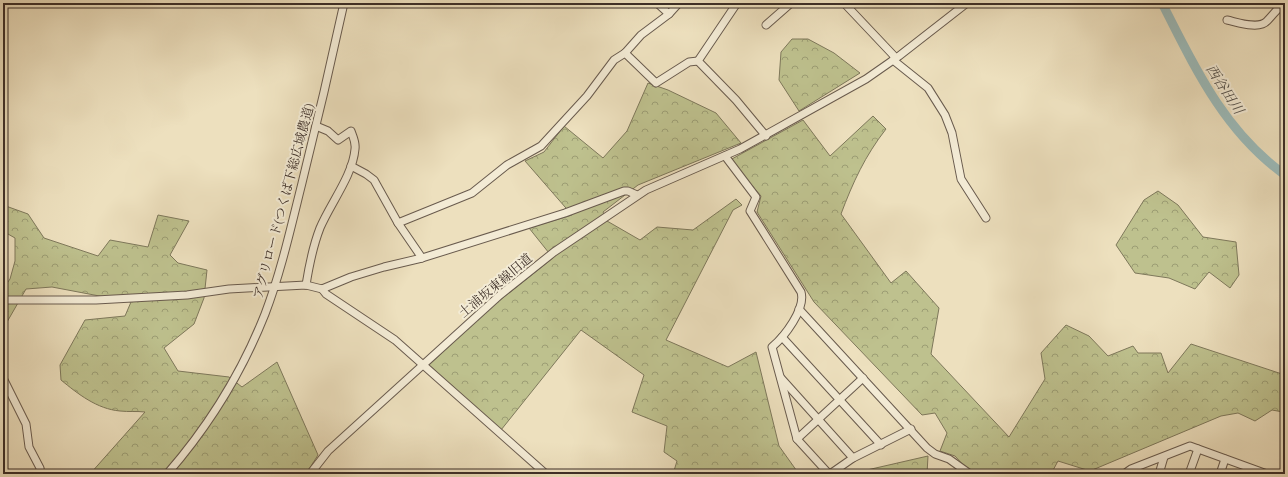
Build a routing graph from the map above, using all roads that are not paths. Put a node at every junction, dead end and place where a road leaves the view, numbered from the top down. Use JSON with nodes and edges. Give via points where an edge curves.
{"nodes":[{"id":1,"x":344,"y":3,"type":"edge"},
{"id":2,"x":658,"y":3,"type":"edge"},
{"id":3,"x":679,"y":3,"type":"edge"},
{"id":4,"x":737,"y":3,"type":"edge"},
{"id":5,"x":791,"y":3,"type":"edge"},
{"id":6,"x":844,"y":3,"type":"edge"},
{"id":7,"x":1284,"y":3,"type":"edge"},
{"id":8,"x":962,"y":4,"type":"edge"},
{"id":9,"x":669,"y":14,"type":"junction"},
{"id":10,"x":1227,"y":20,"type":"dead end"},
{"id":11,"x":766,"y":25,"type":"dead end"},
{"id":12,"x":625,"y":53,"type":"junction"},
{"id":13,"x":895,"y":59,"type":"junction"},
{"id":14,"x":698,"y":61,"type":"junction"},
{"id":15,"x":316,"y":126,"type":"junction"},
{"id":16,"x":766,"y":136,"type":"junction"},
{"id":17,"x":725,"y":156,"type":"junction"},
{"id":18,"x":351,"y":166,"type":"junction"},
{"id":19,"x":637,"y":195,"type":"junction"},
{"id":20,"x":986,"y":218,"type":"dead end"},
{"id":21,"x":398,"y":223,"type":"junction"},
{"id":22,"x":422,"y":258,"type":"junction"},
{"id":23,"x":306,"y":285,"type":"junction"},
{"id":24,"x":274,"y":287,"type":"junction"},
{"id":25,"x":322,"y":289,"type":"junction"},
{"id":26,"x":3,"y":300,"type":"edge"},
{"id":27,"x":799,"y":309,"type":"junction"},
{"id":28,"x":782,"y":337,"type":"junction"},
{"id":29,"x":423,"y":364,"type":"junction"},
{"id":30,"x":779,"y":377,"type":"junction"},
{"id":31,"x":3,"y":378,"type":"edge"},
{"id":32,"x":863,"y":378,"type":"junction"},
{"id":33,"x":840,"y":400,"type":"junction"},
{"id":34,"x":819,"y":419,"type":"junction"},
{"id":35,"x":911,"y":429,"type":"junction"},
{"id":36,"x":797,"y":439,"type":"junction"},
{"id":37,"x":881,"y":445,"type":"junction"},
{"id":38,"x":1198,"y":449,"type":"junction"},
{"id":39,"x":1164,"y":457,"type":"junction"},
{"id":40,"x":853,"y":458,"type":"junction"},
{"id":41,"x":1225,"y":459,"type":"junction"},
{"id":42,"x":1250,"y":471,"type":"edge"},
{"id":43,"x":41,"y":474,"type":"edge"},
{"id":44,"x":167,"y":474,"type":"edge"},
{"id":45,"x":310,"y":474,"type":"edge"},
{"id":46,"x":546,"y":474,"type":"edge"},
{"id":47,"x":829,"y":474,"type":"edge"},
{"id":48,"x":970,"y":474,"type":"edge"},
{"id":49,"x":1124,"y":474,"type":"edge"},
{"id":50,"x":1159,"y":474,"type":"edge"},
{"id":51,"x":1189,"y":474,"type":"edge"},
{"id":52,"x":1220,"y":474,"type":"edge"},
{"id":53,"x":1268,"y":474,"type":"edge"}],
"edges":[{"from":1,"to":15,"type":"street","name":"アグリロード(つくば下総広域農道)"},
{"from":2,"to":9,"type":"street"},
{"from":3,"to":9,"type":"street"},
{"from":4,"to":14,"type":"street"},
{"from":5,"to":11,"type":"street"},
{"from":6,"to":13,"type":"street"},
{"from":7,"to":10,"type":"street","via":[[1262,25]]},
{"from":8,"to":13,"type":"street","name":"土浦坂東線旧道"},
{"from":9,"to":12,"type":"street","via":[[641,35]]},
{"from":12,"to":14,"type":"street","via":[[656,83],[689,62]]},
{"from":12,"to":21,"type":"street","via":[[614,60],[587,96],[541,146],[508,165],[472,193]]},
{"from":13,"to":16,"type":"street","name":"土浦坂東線旧道"},
{"from":13,"to":20,"type":"street","via":[[928,88],[945,115],[952,133],[961,179]]},
{"from":14,"to":16,"type":"street"},
{"from":15,"to":18,"type":"street","via":[[328,131],[338,140],[351,131],[355,140]]},
{"from":15,"to":24,"type":"street","name":"アグリロード(つくば下総広域農道)"},
{"from":16,"to":17,"type":"street","name":"土浦坂東線旧道"},
{"from":17,"to":19,"type":"street","name":"土浦坂東線旧道","via":[[670,178]]},
{"from":17,"to":27,"type":"street","via":[[756,196],[750,212],[801,292]]},
{"from":18,"to":21,"type":"street","via":[[374,180]]},
{"from":18,"to":23,"type":"street","via":[[320,228]]},
{"from":19,"to":22,"type":"street","via":[[624,191],[565,213]]},
{"from":19,"to":29,"type":"street","name":"土浦坂東線旧道","via":[[554,252],[500,295]]},
{"from":21,"to":22,"type":"street"},
{"from":22,"to":25,"type":"street","via":[[371,271]]},
{"from":23,"to":24,"type":"street"},
{"from":23,"to":25,"type":"street"},
{"from":24,"to":26,"type":"street","via":[[96,300]]},
{"from":24,"to":44,"type":"street","name":"アグリロード(つくば下総広域農道)","via":[[258,331],[226,393],[196,438]]},
{"from":25,"to":29,"type":"street","via":[[395,340]]},
{"from":27,"to":28,"type":"street","via":[[788,331]]},
{"from":27,"to":32,"type":"street"},
{"from":28,"to":30,"type":"street","via":[[772,347]]},
{"from":28,"to":33,"type":"street"},
{"from":29,"to":45,"type":"street","name":"土浦坂東線旧道","via":[[328,451]]},
{"from":29,"to":46,"type":"street"},
{"from":30,"to":34,"type":"street"},
{"from":30,"to":36,"type":"street"},
{"from":31,"to":43,"type":"street","via":[[26,424],[29,447]]},
{"from":32,"to":33,"type":"street"},
{"from":32,"to":35,"type":"street"},
{"from":33,"to":34,"type":"street"},
{"from":33,"to":37,"type":"street"},
{"from":34,"to":36,"type":"street"},
{"from":34,"to":40,"type":"street"},
{"from":35,"to":37,"type":"street"},
{"from":35,"to":48,"type":"street","via":[[930,452],[948,459]]},
{"from":36,"to":47,"type":"street"},
{"from":37,"to":40,"type":"street"},
{"from":38,"to":39,"type":"street","via":[[1190,446]]},
{"from":38,"to":41,"type":"street"},
{"from":38,"to":51,"type":"street"},
{"from":39,"to":49,"type":"street"},
{"from":39,"to":50,"type":"street"},
{"from":40,"to":47,"type":"street"},
{"from":41,"to":42,"type":"street"},
{"from":41,"to":52,"type":"street"},
{"from":42,"to":53,"type":"street"}]}
